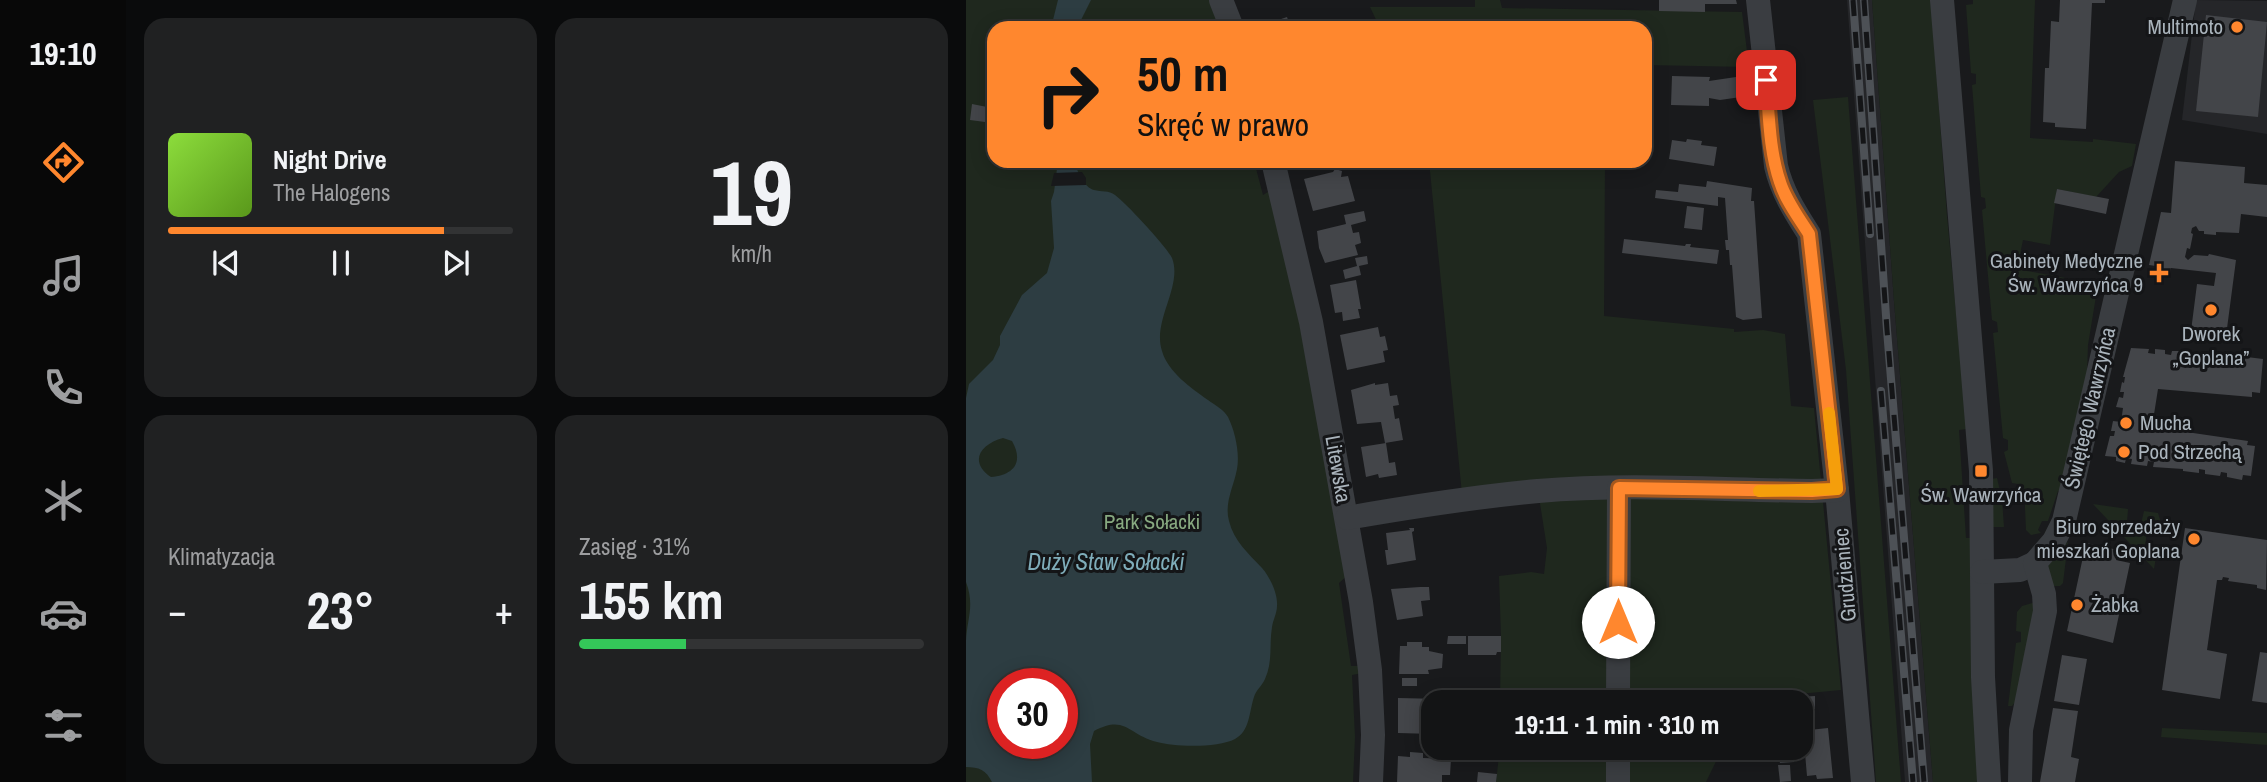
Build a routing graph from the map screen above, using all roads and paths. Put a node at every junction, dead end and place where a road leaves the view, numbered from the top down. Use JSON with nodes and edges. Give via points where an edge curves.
{"nodes":[{"id":1,"x":1221,"y":0,"type":"edge"},
{"id":2,"x":1758,"y":0,"type":"edge"},
{"id":3,"x":1942,"y":0,"type":"edge"},
{"id":4,"x":2185,"y":0,"type":"edge"},
{"id":5,"x":1229,"y":21,"type":"edge"},
{"id":6,"x":1275,"y":168,"type":"edge"},
{"id":7,"x":1619,"y":488,"type":"junction"},
{"id":8,"x":1837,"y":489,"type":"junction"},
{"id":9,"x":1347,"y":518,"type":"junction"},
{"id":10,"x":2035,"y":563,"type":"junction"},
{"id":11,"x":1982,"y":572,"type":"junction"},
{"id":12,"x":1618,"y":690,"type":"edge"},
{"id":13,"x":1618,"y":760,"type":"edge"},
{"id":14,"x":1371,"y":782,"type":"edge"},
{"id":15,"x":1618,"y":782,"type":"edge"},
{"id":16,"x":1863,"y":782,"type":"edge"},
{"id":17,"x":1989,"y":782,"type":"edge"},
{"id":18,"x":2020,"y":782,"type":"edge"}],
"edges":[{"from":1,"to":5,"type":"street"},
{"from":2,"to":8,"type":"street","name":"Grudzieniec","via":[[1776,166],[1789,202],[1809,234]]},
{"from":3,"to":11,"type":"street","via":[[1977,410]]},
{"from":4,"to":10,"type":"street","name":"Świętego Wawrzyńca","via":[[2064,521]]},
{"from":6,"to":9,"type":"street","name":"Litewska","via":[[1311,322]]},
{"from":7,"to":8,"type":"street"},
{"from":7,"to":9,"type":"street","via":[[1538,491]]},
{"from":7,"to":12,"type":"street"},
{"from":8,"to":16,"type":"street","name":"Grudzieniec"},
{"from":9,"to":14,"type":"street","name":"Litewska","via":[[1370,670]]},
{"from":10,"to":11,"type":"street","via":[[2020,570]]},
{"from":10,"to":18,"type":"street","via":[[2045,611],[2021,730]]},
{"from":11,"to":17,"type":"street"},
{"from":13,"to":15,"type":"street"}]}
